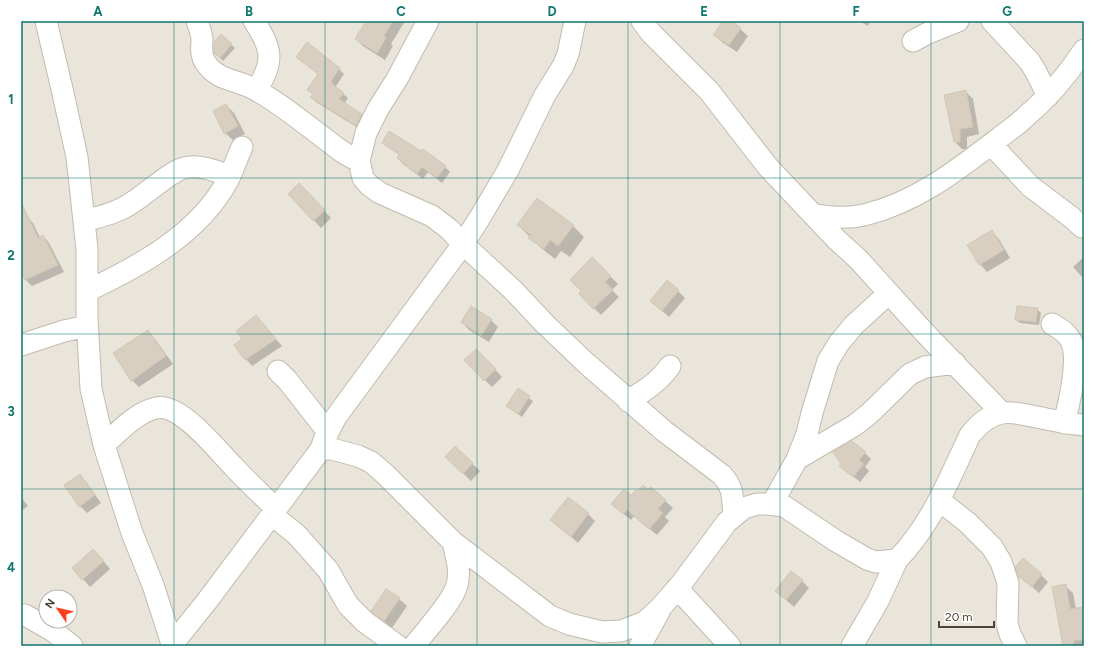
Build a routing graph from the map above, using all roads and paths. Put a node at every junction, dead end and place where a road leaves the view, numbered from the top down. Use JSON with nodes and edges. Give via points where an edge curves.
{"nodes":[{"id":1,"x":46,"y":21,"type":"edge"},
{"id":2,"x":197,"y":21,"type":"edge"},
{"id":3,"x":254,"y":21,"type":"edge"},
{"id":4,"x":428,"y":21,"type":"edge"},
{"id":5,"x":575,"y":21,"type":"edge"},
{"id":6,"x":642,"y":21,"type":"edge"},
{"id":7,"x":958,"y":21,"type":"edge"},
{"id":8,"x":992,"y":21,"type":"edge"},
{"id":9,"x":913,"y":41,"type":"dead end"},
{"id":10,"x":1084,"y":50,"type":"edge"},
{"id":11,"x":256,"y":90,"type":"junction"},
{"id":12,"x":1048,"y":96,"type":"junction"},
{"id":13,"x":991,"y":144,"type":"junction"},
{"id":14,"x":242,"y":146,"type":"dead end"},
{"id":15,"x":359,"y":161,"type":"junction"},
{"id":16,"x":230,"y":176,"type":"junction"},
{"id":17,"x":813,"y":215,"type":"junction"},
{"id":18,"x":84,"y":221,"type":"junction"},
{"id":19,"x":1082,"y":227,"type":"dead end"},
{"id":20,"x":463,"y":244,"type":"junction"},
{"id":21,"x":87,"y":291,"type":"junction"},
{"id":22,"x":889,"y":293,"type":"junction"},
{"id":23,"x":1052,"y":324,"type":"dead end"},
{"id":24,"x":87,"y":326,"type":"junction"},
{"id":25,"x":21,"y":345,"type":"edge"},
{"id":26,"x":955,"y":363,"type":"junction"},
{"id":27,"x":670,"y":366,"type":"dead end"},
{"id":28,"x":278,"y":371,"type":"dead end"},
{"id":29,"x":628,"y":400,"type":"junction"},
{"id":30,"x":1002,"y":413,"type":"junction"},
{"id":31,"x":1074,"y":424,"type":"edge"},
{"id":32,"x":325,"y":440,"type":"junction"},
{"id":33,"x":104,"y":445,"type":"junction"},
{"id":34,"x":797,"y":459,"type":"junction"},
{"id":35,"x":940,"y":500,"type":"junction"},
{"id":36,"x":772,"y":504,"type":"junction"},
{"id":37,"x":274,"y":512,"type":"junction"},
{"id":38,"x":734,"y":516,"type":"junction"},
{"id":39,"x":453,"y":542,"type":"junction"},
{"id":40,"x":897,"y":560,"type":"junction"},
{"id":41,"x":677,"y":588,"type":"junction"},
{"id":42,"x":663,"y":604,"type":"junction"},
{"id":43,"x":22,"y":614,"type":"edge"},
{"id":44,"x":172,"y":645,"type":"edge"},
{"id":45,"x":72,"y":646,"type":"edge"},
{"id":46,"x":398,"y":646,"type":"edge"},
{"id":47,"x":414,"y":646,"type":"edge"},
{"id":48,"x":640,"y":646,"type":"edge"},
{"id":49,"x":730,"y":646,"type":"edge"},
{"id":50,"x":852,"y":646,"type":"edge"},
{"id":51,"x":1016,"y":646,"type":"edge"}],
"edges":[{"from":1,"to":18,"type":"street","via":[[77,156]]},
{"from":2,"to":11,"type":"street","via":[[204,62],[230,81]]},
{"from":3,"to":11,"type":"street","via":[[269,52],[267,68]]},
{"from":4,"to":15,"type":"street","via":[[366,133]]},
{"from":5,"to":20,"type":"street","via":[[563,66],[545,95],[508,170]]},
{"from":6,"to":17,"type":"street","via":[[709,91],[768,167]]},
{"from":7,"to":9,"type":"street"},
{"from":8,"to":12,"type":"street","via":[[1030,62]]},
{"from":10,"to":12,"type":"street"},
{"from":11,"to":15,"type":"street","via":[[268,96],[344,155]]},
{"from":12,"to":13,"type":"street"},
{"from":13,"to":17,"type":"street","via":[[950,175],[890,207],[863,215],[838,218]]},
{"from":13,"to":19,"type":"street","via":[[1030,186]]},
{"from":14,"to":16,"type":"street"},
{"from":15,"to":20,"type":"street","via":[[363,178],[369,185],[380,193],[432,216]]},
{"from":16,"to":18,"type":"street","via":[[196,167],[185,168],[176,171],[117,211]]},
{"from":16,"to":21,"type":"street","via":[[214,200],[184,233],[123,274]]},
{"from":17,"to":22,"type":"street","via":[[858,258]]},
{"from":18,"to":21,"type":"street"},
{"from":20,"to":29,"type":"street"},
{"from":20,"to":32,"type":"street","via":[[352,393]]},
{"from":21,"to":24,"type":"street"},
{"from":22,"to":26,"type":"street"},
{"from":22,"to":34,"type":"street","via":[[854,325],[828,361],[808,434]]},
{"from":23,"to":31,"type":"street","via":[[1066,334],[1072,343],[1074,372],[1068,408]]},
{"from":24,"to":25,"type":"street"},
{"from":24,"to":33,"type":"street","via":[[91,389]]},
{"from":26,"to":30,"type":"street"},
{"from":26,"to":34,"type":"street","via":[[925,367],[910,374],[855,425]]},
{"from":27,"to":29,"type":"street","via":[[650,387]]},
{"from":28,"to":32,"type":"street","via":[[288,382]]},
{"from":29,"to":38,"type":"street","via":[[728,481],[732,489]]},
{"from":30,"to":31,"type":"street","via":[[1024,414]]},
{"from":30,"to":35,"type":"street","via":[[987,419],[970,436]]},
{"from":32,"to":37,"type":"street"},
{"from":32,"to":39,"type":"street","via":[[332,449],[371,462]]},
{"from":33,"to":37,"type":"street","via":[[147,410],[157,407],[173,410],[199,429]]},
{"from":33,"to":44,"type":"street"},
{"from":34,"to":36,"type":"street"},
{"from":35,"to":40,"type":"street","via":[[924,527]]},
{"from":35,"to":51,"type":"street","via":[[992,547],[1001,562],[1008,583],[1007,624]]},
{"from":36,"to":38,"type":"street","via":[[757,504],[744,508]]},
{"from":36,"to":40,"type":"street","via":[[784,506],[868,559],[876,562]]},
{"from":37,"to":44,"type":"street"},
{"from":37,"to":46,"type":"street","via":[[328,570],[348,604],[365,622]]},
{"from":38,"to":41,"type":"street"},
{"from":39,"to":42,"type":"street","via":[[550,616],[569,624],[602,632],[621,631],[645,622]]},
{"from":39,"to":47,"type":"street","via":[[458,563],[457,586]]},
{"from":40,"to":50,"type":"street","via":[[878,601]]},
{"from":41,"to":42,"type":"street"},
{"from":41,"to":49,"type":"street"},
{"from":42,"to":48,"type":"street"},
{"from":43,"to":45,"type":"street","via":[[53,631]]}]}
